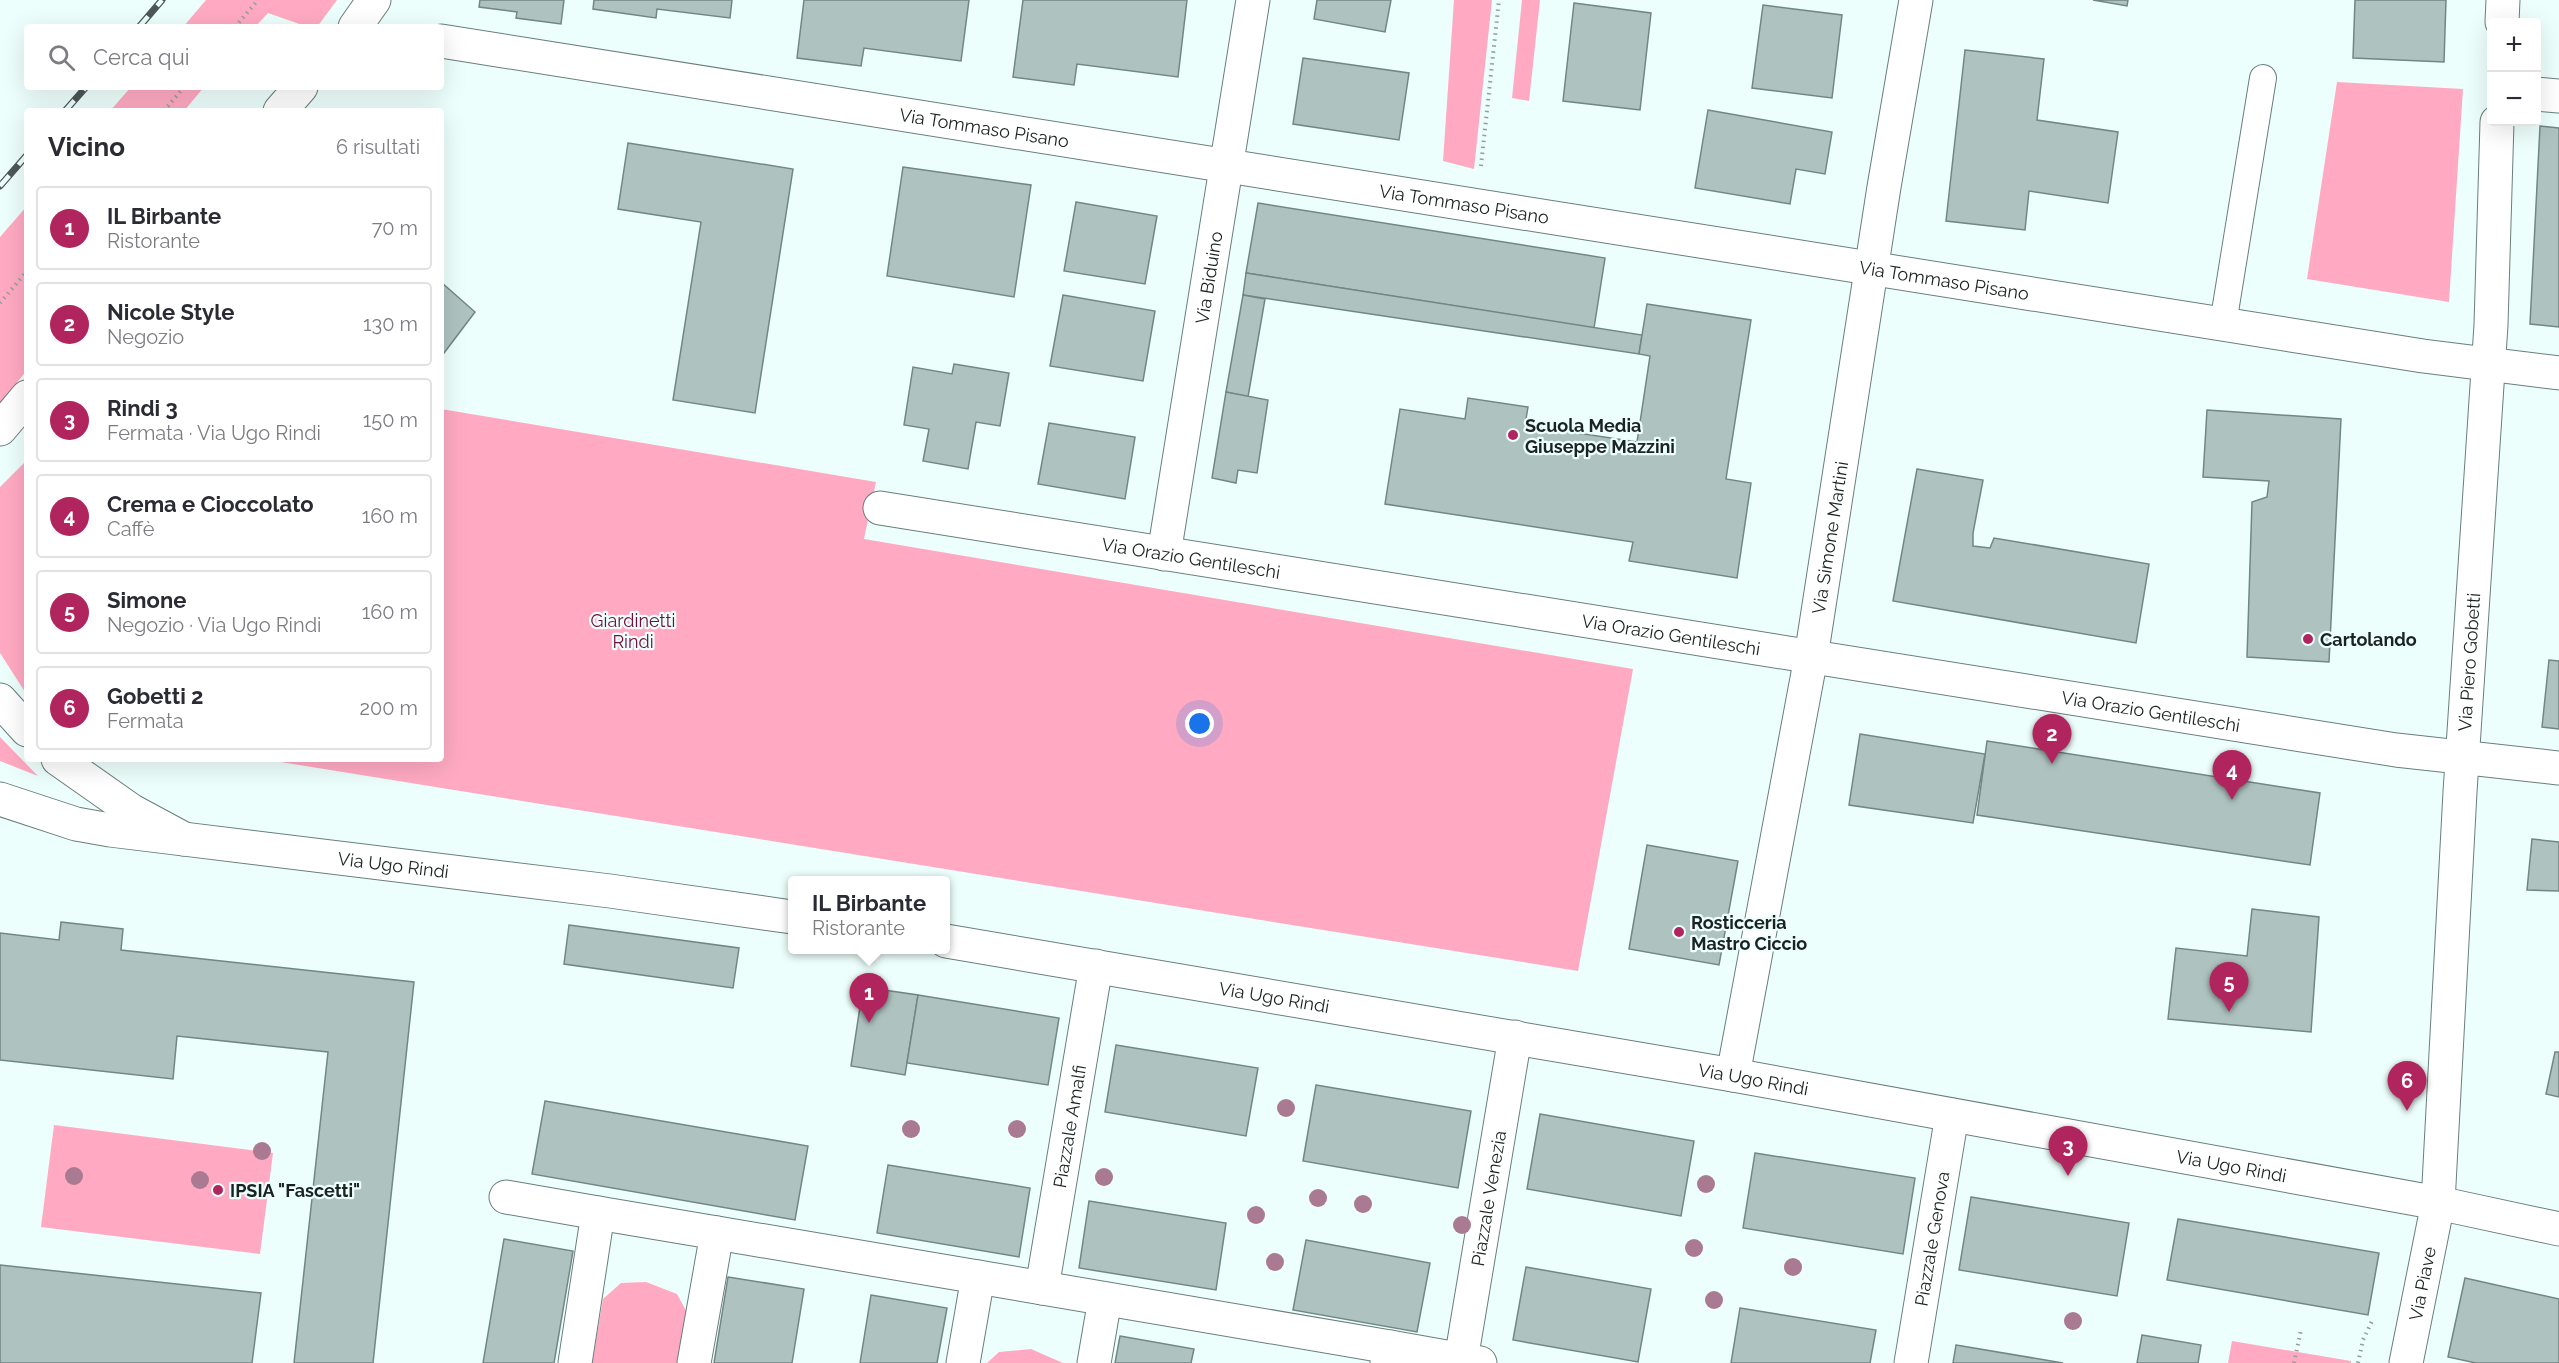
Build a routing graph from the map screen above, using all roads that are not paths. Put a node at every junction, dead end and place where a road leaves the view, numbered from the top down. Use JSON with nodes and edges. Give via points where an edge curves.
{"nodes":[{"id":1,"x":374,"y":0,"type":"edge"},
{"id":2,"x":1253,"y":0,"type":"edge"},
{"id":3,"x":1916,"y":0,"type":"edge"},
{"id":4,"x":2503,"y":0,"type":"edge"},
{"id":5,"x":2502,"y":18,"type":"edge"},
{"id":6,"x":357,"y":24,"type":"edge"},
{"id":7,"x":444,"y":41,"type":"edge"},
{"id":8,"x":2263,"y":78,"type":"dead end"},
{"id":9,"x":298,"y":90,"type":"edge"},
{"id":10,"x":2541,"y":94,"type":"edge"},
{"id":11,"x":2559,"y":96,"type":"edge"},
{"id":12,"x":283,"y":108,"type":"edge"},
{"id":13,"x":2498,"y":126,"type":"edge"},
{"id":14,"x":1227,"y":165,"type":"junction"},
{"id":15,"x":1871,"y":268,"type":"junction"},
{"id":16,"x":2223,"y":324,"type":"junction"},
{"id":17,"x":2489,"y":364,"type":"junction"},
{"id":18,"x":2559,"y":373,"type":"edge"},
{"id":19,"x":24,"y":401,"type":"edge"},
{"id":20,"x":0,"y":429,"type":"edge"},
{"id":21,"x":880,"y":508,"type":"dead end"},
{"id":22,"x":1164,"y":554,"type":"junction"},
{"id":23,"x":1811,"y":657,"type":"junction"},
{"id":24,"x":0,"y":700,"type":"edge"},
{"id":25,"x":24,"y":727,"type":"edge"},
{"id":26,"x":2462,"y":759,"type":"junction"},
{"id":27,"x":62,"y":762,"type":"edge"},
{"id":28,"x":2559,"y":768,"type":"edge"},
{"id":29,"x":0,"y":799,"type":"edge"},
{"id":30,"x":186,"y":840,"type":"junction"},
{"id":31,"x":788,"y":916,"type":"edge"},
{"id":32,"x":950,"y":942,"type":"edge"},
{"id":33,"x":1096,"y":966,"type":"junction"},
{"id":34,"x":1515,"y":1037,"type":"junction"},
{"id":35,"x":1733,"y":1075,"type":"junction"},
{"id":36,"x":1952,"y":1115,"type":"junction"},
{"id":37,"x":506,"y":1197,"type":"dead end"},
{"id":38,"x":2438,"y":1203,"type":"junction"},
{"id":39,"x":598,"y":1213,"type":"junction"},
{"id":40,"x":2559,"y":1229,"type":"edge"},
{"id":41,"x":717,"y":1233,"type":"junction"},
{"id":42,"x":978,"y":1277,"type":"junction"},
{"id":43,"x":1042,"y":1288,"type":"junction"},
{"id":44,"x":1105,"y":1299,"type":"junction"},
{"id":45,"x":1389,"y":1355,"type":"edge"},
{"id":46,"x":1470,"y":1361,"type":"edge"},
{"id":47,"x":575,"y":1363,"type":"edge"},
{"id":48,"x":694,"y":1363,"type":"edge"},
{"id":49,"x":963,"y":1363,"type":"edge"},
{"id":50,"x":1094,"y":1363,"type":"edge"},
{"id":51,"x":1911,"y":1363,"type":"edge"},
{"id":52,"x":2406,"y":1363,"type":"edge"}],
"edges":[{"from":1,"to":6,"type":"street"},
{"from":2,"to":14,"type":"street","name":"Via Biduino"},
{"from":3,"to":15,"type":"street","name":"Via Simone Martini"},
{"from":4,"to":5,"type":"street"},
{"from":7,"to":14,"type":"street","name":"Via Tommaso Pisano"},
{"from":8,"to":16,"type":"lane"},
{"from":9,"to":12,"type":"street"},
{"from":10,"to":11,"type":"street"},
{"from":13,"to":17,"type":"street","name":"Via Piero Gobetti"},
{"from":14,"to":15,"type":"street","name":"Via Tommaso Pisano"},
{"from":14,"to":22,"type":"street","name":"Via Biduino"},
{"from":15,"to":16,"type":"street","name":"Via Tommaso Pisano"},
{"from":15,"to":23,"type":"street","name":"Via Simone Martini"},
{"from":16,"to":17,"type":"street","name":"Via Tommaso Pisano"},
{"from":17,"to":18,"type":"street","name":"Via Tommaso Pisano"},
{"from":17,"to":26,"type":"street","name":"Via Piero Gobetti"},
{"from":19,"to":20,"type":"street"},
{"from":21,"to":22,"type":"street","name":"Via Orazio Gentileschi"},
{"from":22,"to":23,"type":"street","name":"Via Orazio Gentileschi"},
{"from":23,"to":26,"type":"street","name":"Via Orazio Gentileschi"},
{"from":23,"to":35,"type":"street","name":"Via Simone Martini"},
{"from":24,"to":25,"type":"street"},
{"from":26,"to":28,"type":"street","name":"Via Orazio Gentileschi"},
{"from":26,"to":38,"type":"street","name":"Via Piero Gobetti"},
{"from":27,"to":30,"type":"street","via":[[132,811]]},
{"from":29,"to":30,"type":"street","name":"Via Ugo Rindi","via":[[76,824]]},
{"from":30,"to":31,"type":"street","name":"Via Ugo Rindi"},
{"from":32,"to":33,"type":"street","name":"Via Ugo Rindi"},
{"from":33,"to":34,"type":"street","name":"Via Ugo Rindi"},
{"from":33,"to":43,"type":"street","name":"Piazzale Amalfi"},
{"from":34,"to":35,"type":"street","name":"Via Ugo Rindi"},
{"from":34,"to":46,"type":"street","name":"Piazzale Venezia"},
{"from":35,"to":36,"type":"street","name":"Via Ugo Rindi"},
{"from":36,"to":38,"type":"street","name":"Via Ugo Rindi"},
{"from":36,"to":51,"type":"street","name":"Piazzale Genova"},
{"from":37,"to":39,"type":"street"},
{"from":38,"to":40,"type":"street","name":"Via Ugo Rindi"},
{"from":38,"to":52,"type":"street","name":"Via Piave"},
{"from":39,"to":41,"type":"street"},
{"from":39,"to":47,"type":"street"},
{"from":41,"to":42,"type":"street"},
{"from":41,"to":48,"type":"street"},
{"from":42,"to":43,"type":"street"},
{"from":42,"to":49,"type":"street"},
{"from":43,"to":44,"type":"street"},
{"from":44,"to":45,"type":"street","name":"Piazzale Venezia"},
{"from":44,"to":50,"type":"street"},
{"from":45,"to":46,"type":"street","name":"Piazzale Venezia"}]}
